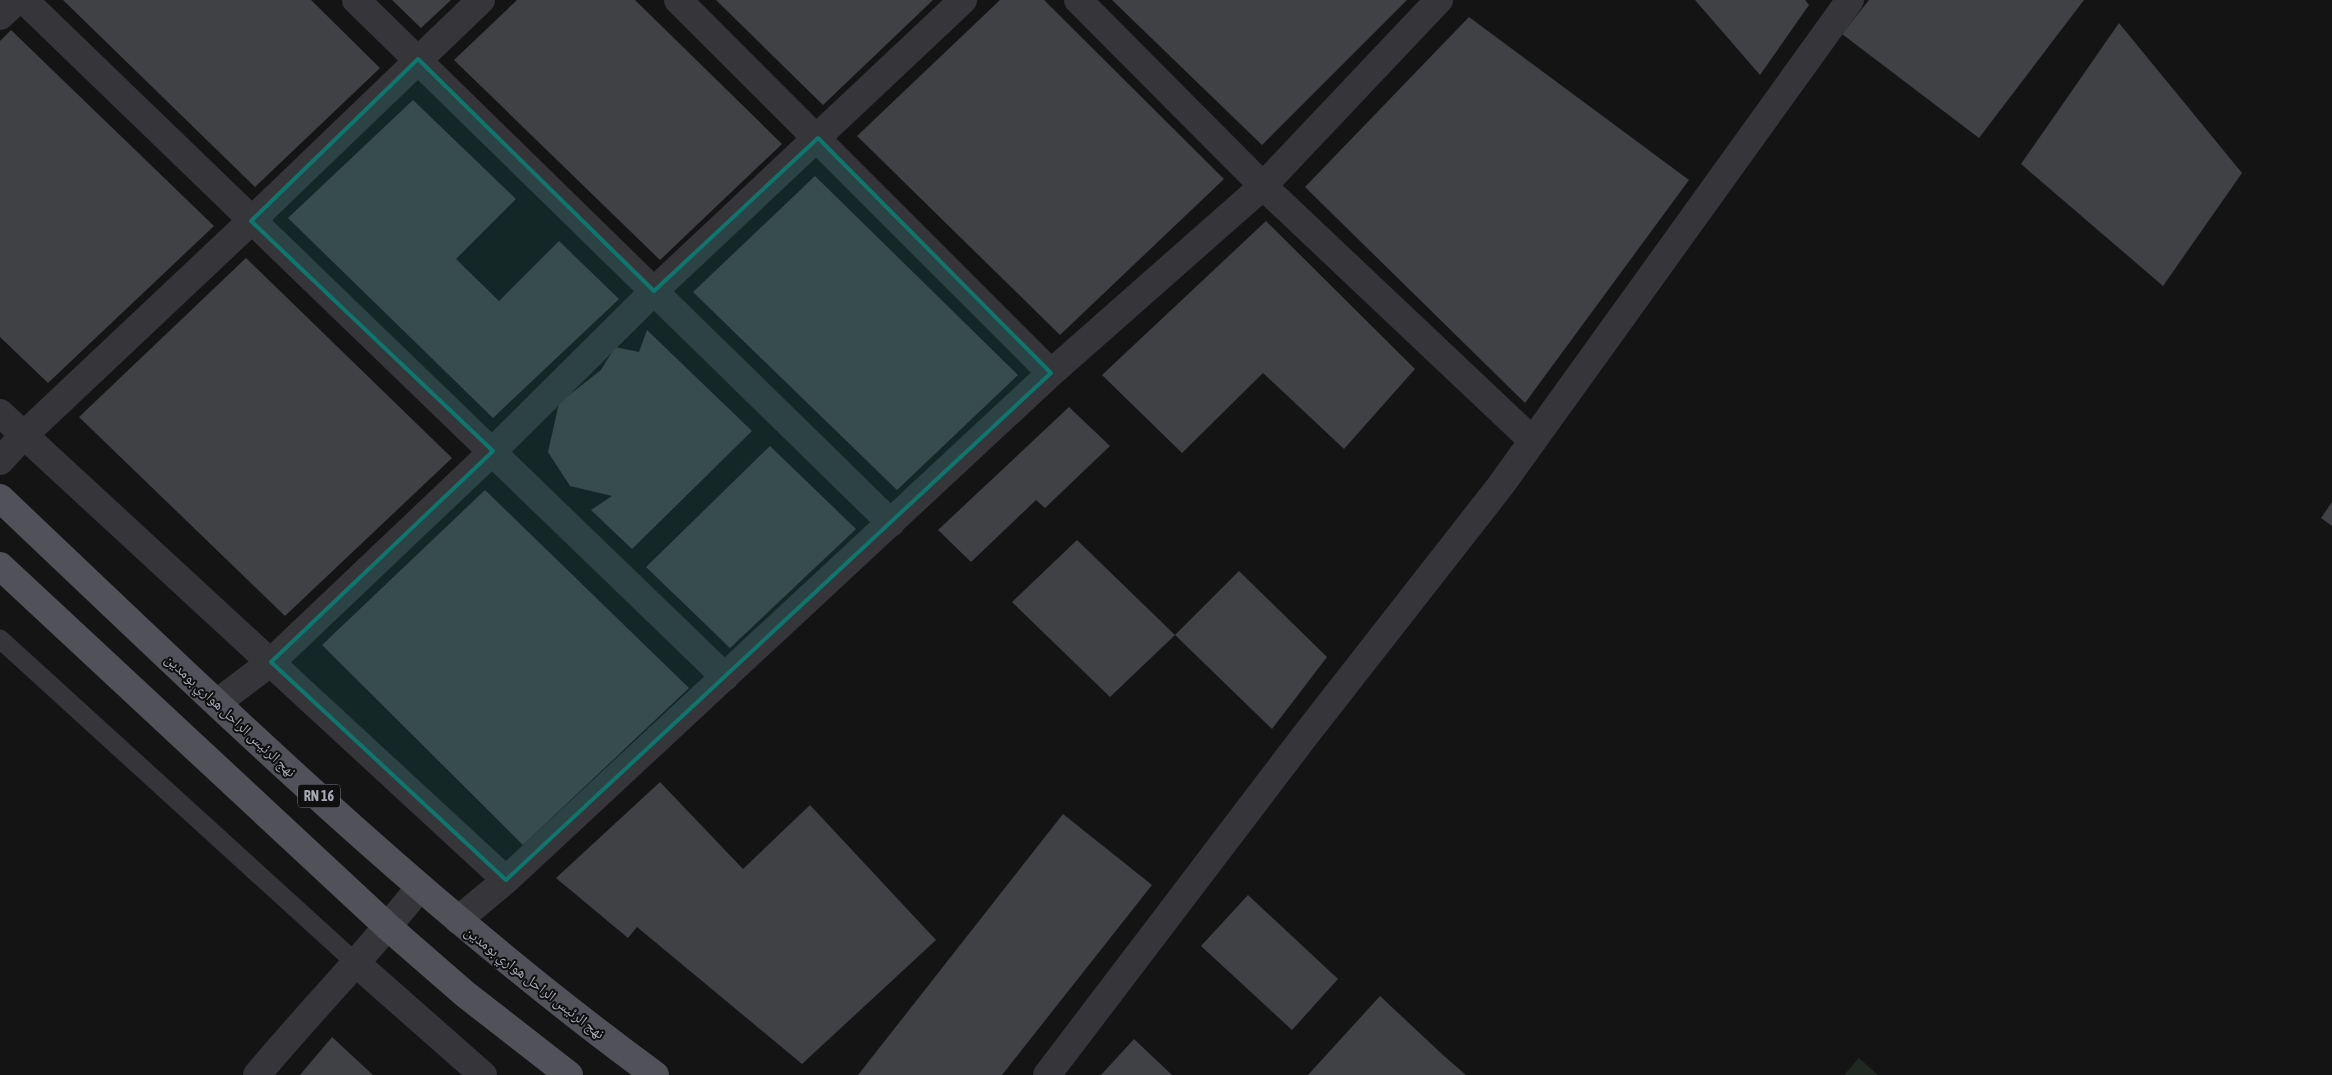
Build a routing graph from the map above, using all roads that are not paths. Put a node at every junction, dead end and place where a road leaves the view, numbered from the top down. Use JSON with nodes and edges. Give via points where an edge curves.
{"nodes":[{"id":1,"x":17,"y":0,"type":"edge"},
{"id":2,"x":24,"y":0,"type":"edge"},
{"id":3,"x":356,"y":0,"type":"edge"},
{"id":4,"x":481,"y":0,"type":"edge"},
{"id":5,"x":678,"y":0,"type":"edge"},
{"id":6,"x":963,"y":0,"type":"edge"},
{"id":7,"x":1078,"y":0,"type":"edge"},
{"id":8,"x":1439,"y":0,"type":"edge"},
{"id":9,"x":1850,"y":0,"type":"edge"},
{"id":10,"x":0,"y":16,"type":"edge"},
{"id":11,"x":418,"y":59,"type":"junction"},
{"id":12,"x":818,"y":138,"type":"junction"},
{"id":13,"x":1263,"y":186,"type":"junction"},
{"id":14,"x":251,"y":221,"type":"junction"},
{"id":15,"x":654,"y":291,"type":"junction"},
{"id":16,"x":1051,"y":373,"type":"junction"},
{"id":17,"x":0,"y":412,"type":"edge"},
{"id":18,"x":24,"y":435,"type":"junction"},
{"id":19,"x":1532,"y":440,"type":"junction"},
{"id":20,"x":493,"y":451,"type":"junction"},
{"id":21,"x":0,"y":461,"type":"edge"},
{"id":22,"x":0,"y":498,"type":"edge"},
{"id":23,"x":891,"y":522,"type":"junction"},
{"id":24,"x":0,"y":566,"type":"edge"},
{"id":25,"x":0,"y":639,"type":"edge"},
{"id":26,"x":271,"y":662,"type":"junction"},
{"id":27,"x":725,"y":677,"type":"junction"},
{"id":28,"x":217,"y":703,"type":"junction"},
{"id":29,"x":506,"y":880,"type":"junction"},
{"id":30,"x":420,"y":887,"type":"junction"},
{"id":31,"x":458,"y":920,"type":"junction"},
{"id":32,"x":388,"y":927,"type":"junction"},
{"id":33,"x":357,"y":964,"type":"junction"},
{"id":34,"x":257,"y":1075,"type":"edge"},
{"id":35,"x":483,"y":1075,"type":"edge"},
{"id":36,"x":569,"y":1075,"type":"edge"},
{"id":37,"x":655,"y":1075,"type":"edge"},
{"id":38,"x":1047,"y":1075,"type":"edge"}],
"edges":[{"from":1,"to":10,"type":"street"},
{"from":2,"to":14,"type":"street"},
{"from":3,"to":11,"type":"street"},
{"from":4,"to":11,"type":"street"},
{"from":5,"to":12,"type":"street"},
{"from":6,"to":12,"type":"street"},
{"from":7,"to":13,"type":"street"},
{"from":8,"to":13,"type":"street"},
{"from":9,"to":19,"type":"street"},
{"from":11,"to":14,"type":"street"},
{"from":11,"to":15,"type":"street"},
{"from":12,"to":15,"type":"street"},
{"from":12,"to":16,"type":"street"},
{"from":13,"to":16,"type":"street"},
{"from":13,"to":19,"type":"street"},
{"from":14,"to":18,"type":"street"},
{"from":14,"to":20,"type":"street"},
{"from":15,"to":20,"type":"street"},
{"from":15,"to":23,"type":"street"},
{"from":16,"to":23,"type":"street"},
{"from":17,"to":18,"type":"street"},
{"from":18,"to":21,"type":"street"},
{"from":18,"to":26,"type":"street"},
{"from":19,"to":38,"type":"street","via":[[1501,485]]},
{"from":20,"to":26,"type":"street"},
{"from":20,"to":27,"type":"street"},
{"from":22,"to":28,"type":"main road","name":"نهج الرئيس الراحل هواري بومدين","number":"RN 16"},
{"from":23,"to":27,"type":"street"},
{"from":24,"to":32,"type":"main road"},
{"from":25,"to":33,"type":"lane"},
{"from":26,"to":28,"type":"street"},
{"from":26,"to":29,"type":"street"},
{"from":27,"to":29,"type":"street"},
{"from":28,"to":30,"type":"main road","name":"نهج الرئيس الراحل هواري بومدين","number":"RN 16"},
{"from":29,"to":31,"type":"street"},
{"from":30,"to":31,"type":"main road","name":"نهج الرئيس الراحل هواري بومدين","number":"RN 16"},
{"from":30,"to":32,"type":"street"},
{"from":31,"to":37,"type":"main road","name":"نهج الرئيس الراحل هواري بومدين","number":"RN 16"},
{"from":32,"to":33,"type":"street"},
{"from":32,"to":36,"type":"main road","via":[[465,994]]},
{"from":33,"to":34,"type":"street"},
{"from":33,"to":35,"type":"street"}]}
